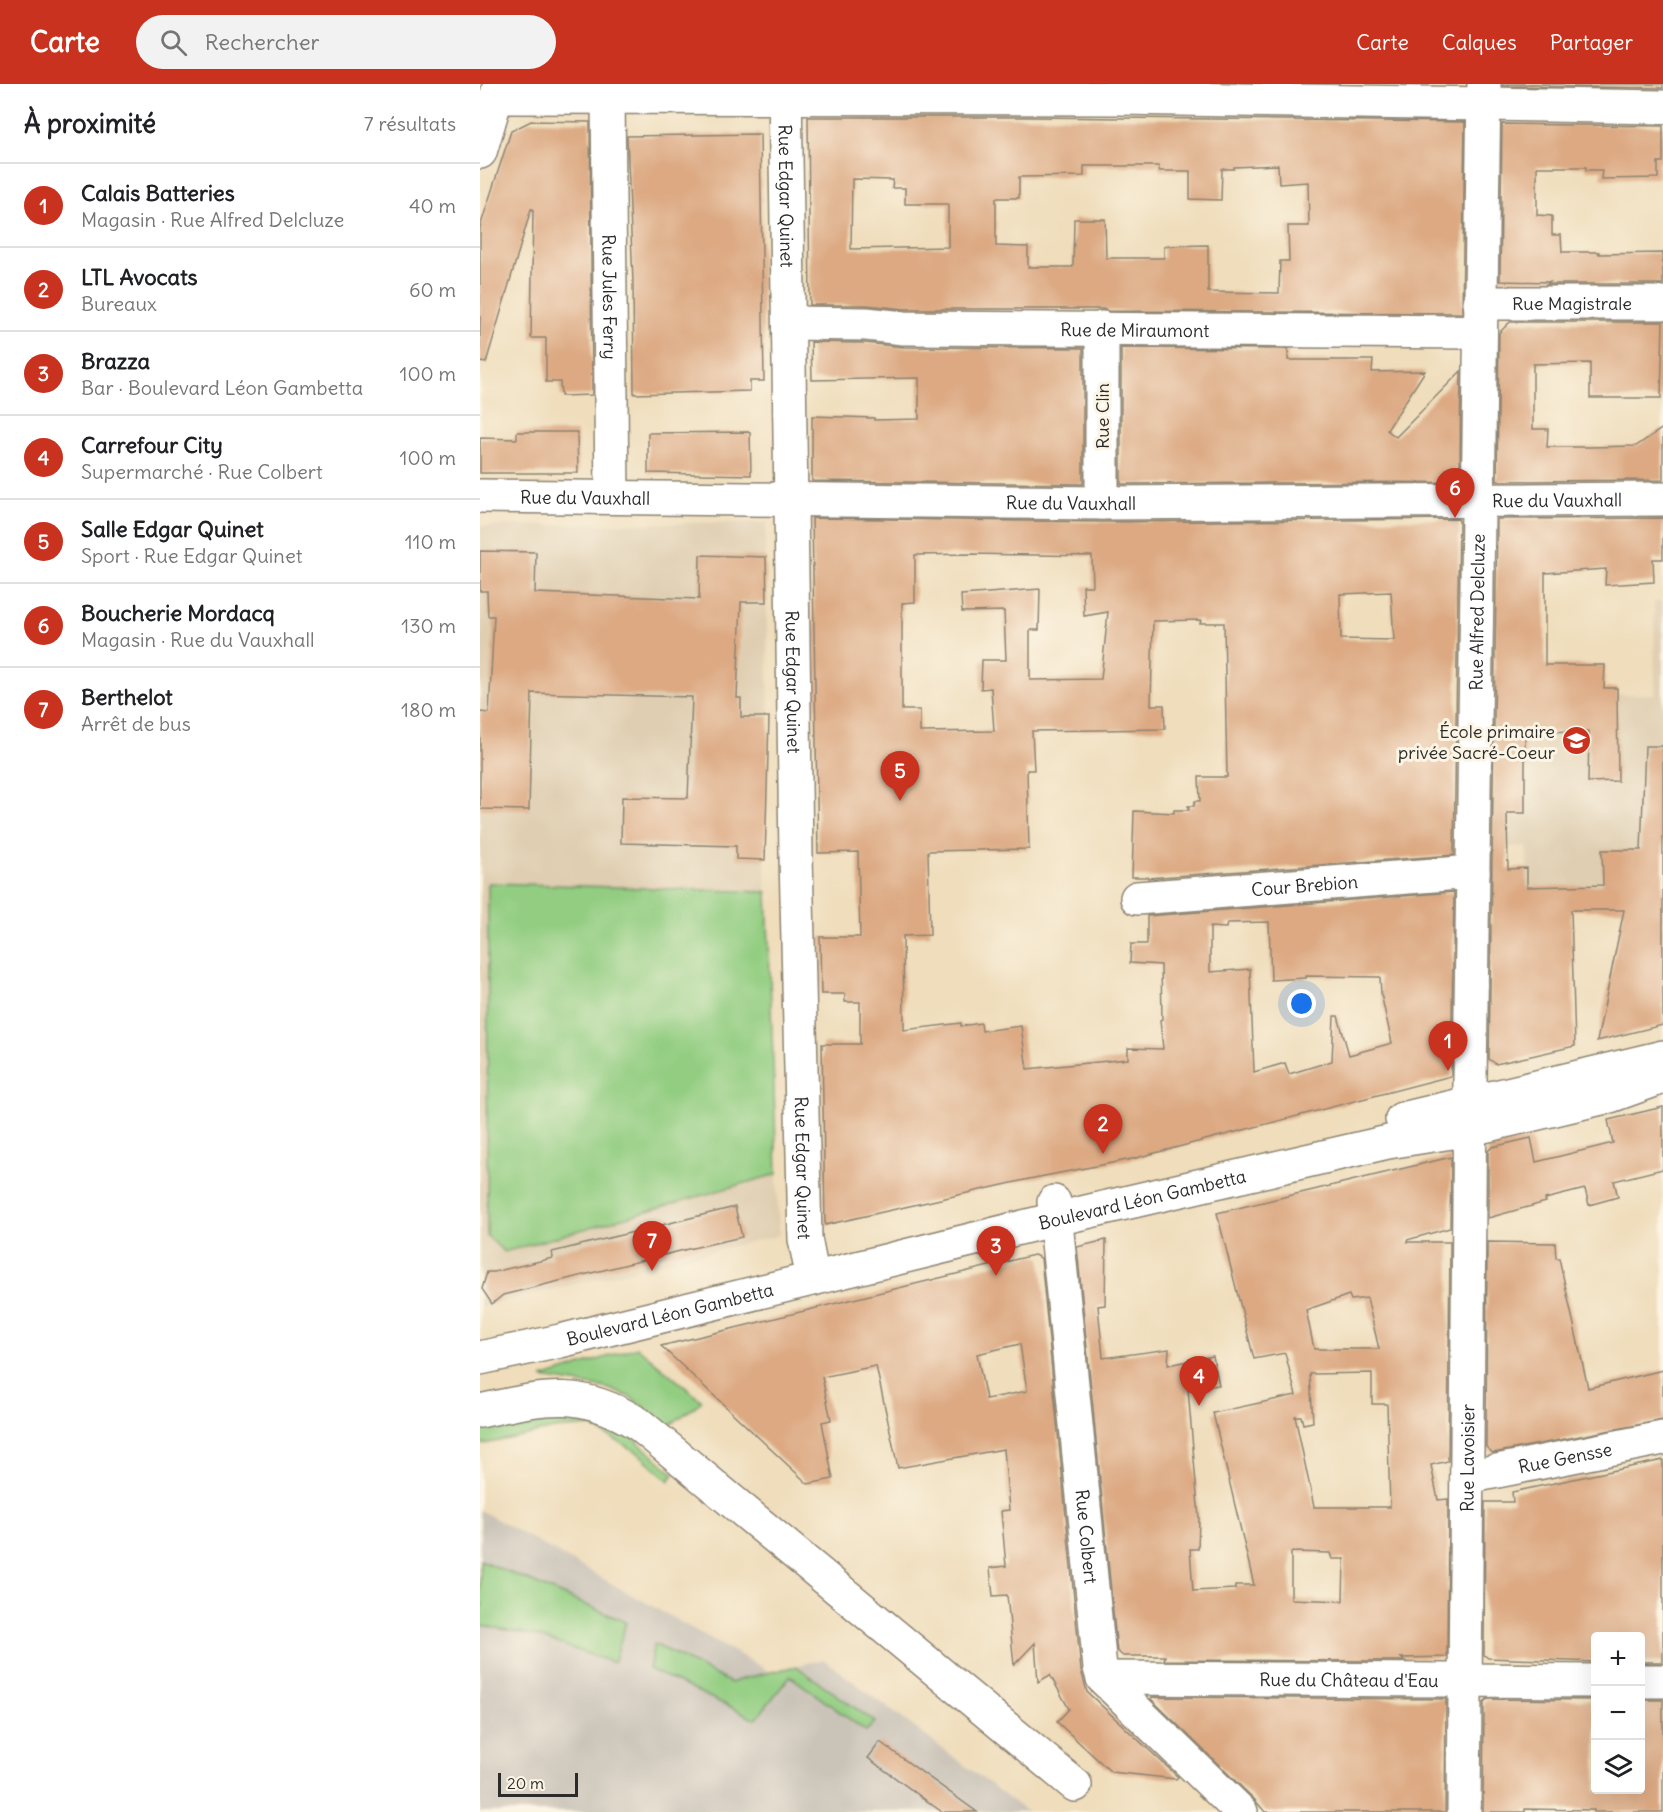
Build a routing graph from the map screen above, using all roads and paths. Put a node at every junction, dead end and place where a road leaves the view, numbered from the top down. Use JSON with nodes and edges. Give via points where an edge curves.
{"nodes":[{"id":1,"x":499,"y":90,"type":"edge"},
{"id":2,"x":785,"y":91,"type":"edge"},
{"id":3,"x":1484,"y":94,"type":"edge"},
{"id":4,"x":608,"y":97,"type":"junction"},
{"id":5,"x":1663,"y":107,"type":"edge"},
{"id":6,"x":480,"y":152,"type":"edge"},
{"id":7,"x":1663,"y":303,"type":"edge"},
{"id":8,"x":1480,"y":318,"type":"junction"},
{"id":9,"x":789,"y":323,"type":"junction"},
{"id":10,"x":1102,"y":328,"type":"junction"},
{"id":11,"x":480,"y":495,"type":"edge"},
{"id":12,"x":612,"y":497,"type":"junction"},
{"id":13,"x":791,"y":498,"type":"junction"},
{"id":14,"x":1663,"y":499,"type":"edge"},
{"id":15,"x":1479,"y":501,"type":"junction"},
{"id":16,"x":1102,"y":503,"type":"junction"},
{"id":17,"x":1473,"y":872,"type":"junction"},
{"id":18,"x":1137,"y":898,"type":"dead end"},
{"id":19,"x":1663,"y":1058,"type":"edge"},
{"id":20,"x":1663,"y":1077,"type":"edge"},
{"id":21,"x":1471,"y":1116,"type":"junction"},
{"id":22,"x":1055,"y":1211,"type":"junction"},
{"id":23,"x":811,"y":1270,"type":"junction"},
{"id":24,"x":480,"y":1338,"type":"edge"},
{"id":25,"x":480,"y":1358,"type":"edge"},
{"id":26,"x":480,"y":1411,"type":"edge"},
{"id":27,"x":1663,"y":1438,"type":"edge"},
{"id":28,"x":1467,"y":1477,"type":"junction"},
{"id":29,"x":1103,"y":1678,"type":"junction"},
{"id":30,"x":1465,"y":1680,"type":"junction"},
{"id":31,"x":1591,"y":1681,"type":"edge"},
{"id":32,"x":1645,"y":1681,"type":"edge"},
{"id":33,"x":1663,"y":1681,"type":"edge"},
{"id":34,"x":1075,"y":1785,"type":"dead end"},
{"id":35,"x":1241,"y":1812,"type":"edge"},
{"id":36,"x":1464,"y":1812,"type":"edge"}],
"edges":[{"from":1,"to":4,"type":"street"},
{"from":1,"to":6,"type":"street"},
{"from":2,"to":3,"type":"street","via":[[1106,98]]},
{"from":2,"to":4,"type":"street"},
{"from":2,"to":9,"type":"street","name":"Rue Edgar Quinet"},
{"from":3,"to":5,"type":"street"},
{"from":3,"to":8,"type":"street","name":"Rue Alfred Delcluze"},
{"from":4,"to":12,"type":"street","name":"Rue Jules Ferry"},
{"from":7,"to":8,"type":"street","name":"Rue Magistrale"},
{"from":8,"to":10,"type":"street","name":"Rue de Miraumont"},
{"from":8,"to":15,"type":"street","name":"Rue Alfred Delcluze"},
{"from":9,"to":10,"type":"street","name":"Rue de Miraumont","via":[[904,328]]},
{"from":9,"to":13,"type":"street","name":"Rue Edgar Quinet"},
{"from":10,"to":16,"type":"street","name":"Rue Clin"},
{"from":11,"to":12,"type":"street","name":"Rue du Vauxhall"},
{"from":12,"to":13,"type":"street","name":"Rue du Vauxhall"},
{"from":13,"to":16,"type":"street","name":"Rue du Vauxhall"},
{"from":13,"to":23,"type":"street","name":"Rue Edgar Quinet","via":[[805,1239]]},
{"from":14,"to":15,"type":"street","name":"Rue du Vauxhall"},
{"from":15,"to":16,"type":"street","name":"Rue du Vauxhall"},
{"from":15,"to":17,"type":"street","name":"Rue Alfred Delcluze"},
{"from":17,"to":18,"type":"street","name":"Cour Brebion"},
{"from":17,"to":21,"type":"street","name":"Rue Alfred Delcluze"},
{"from":19,"to":21,"type":"street","name":"Boulevard Léon Gambetta"},
{"from":20,"to":21,"type":"street","name":"Boulevard Léon Gambetta","via":[[1610,1096]]},
{"from":21,"to":22,"type":"street","name":"Boulevard Léon Gambetta"},
{"from":21,"to":28,"type":"street","name":"Rue Lavoisier"},
{"from":22,"to":23,"type":"street","name":"Boulevard Léon Gambetta"},
{"from":22,"to":29,"type":"street","name":"Rue Colbert"},
{"from":23,"to":24,"type":"street","name":"Boulevard Léon Gambetta"},
{"from":23,"to":25,"type":"street","name":"Boulevard Léon Gambetta","via":[[560,1341]]},
{"from":26,"to":34,"type":"street","via":[[556,1397],[596,1404],[627,1416]]},
{"from":27,"to":28,"type":"street","name":"Rue Gensse"},
{"from":28,"to":30,"type":"street","name":"Rue Lavoisier"},
{"from":29,"to":30,"type":"street","name":"Rue du Château d'Eau"},
{"from":29,"to":35,"type":"street"},
{"from":30,"to":31,"type":"street","name":"Rue du Château d'Eau"},
{"from":30,"to":36,"type":"street","name":"Rue Lavoisier"},
{"from":32,"to":33,"type":"street"}]}
